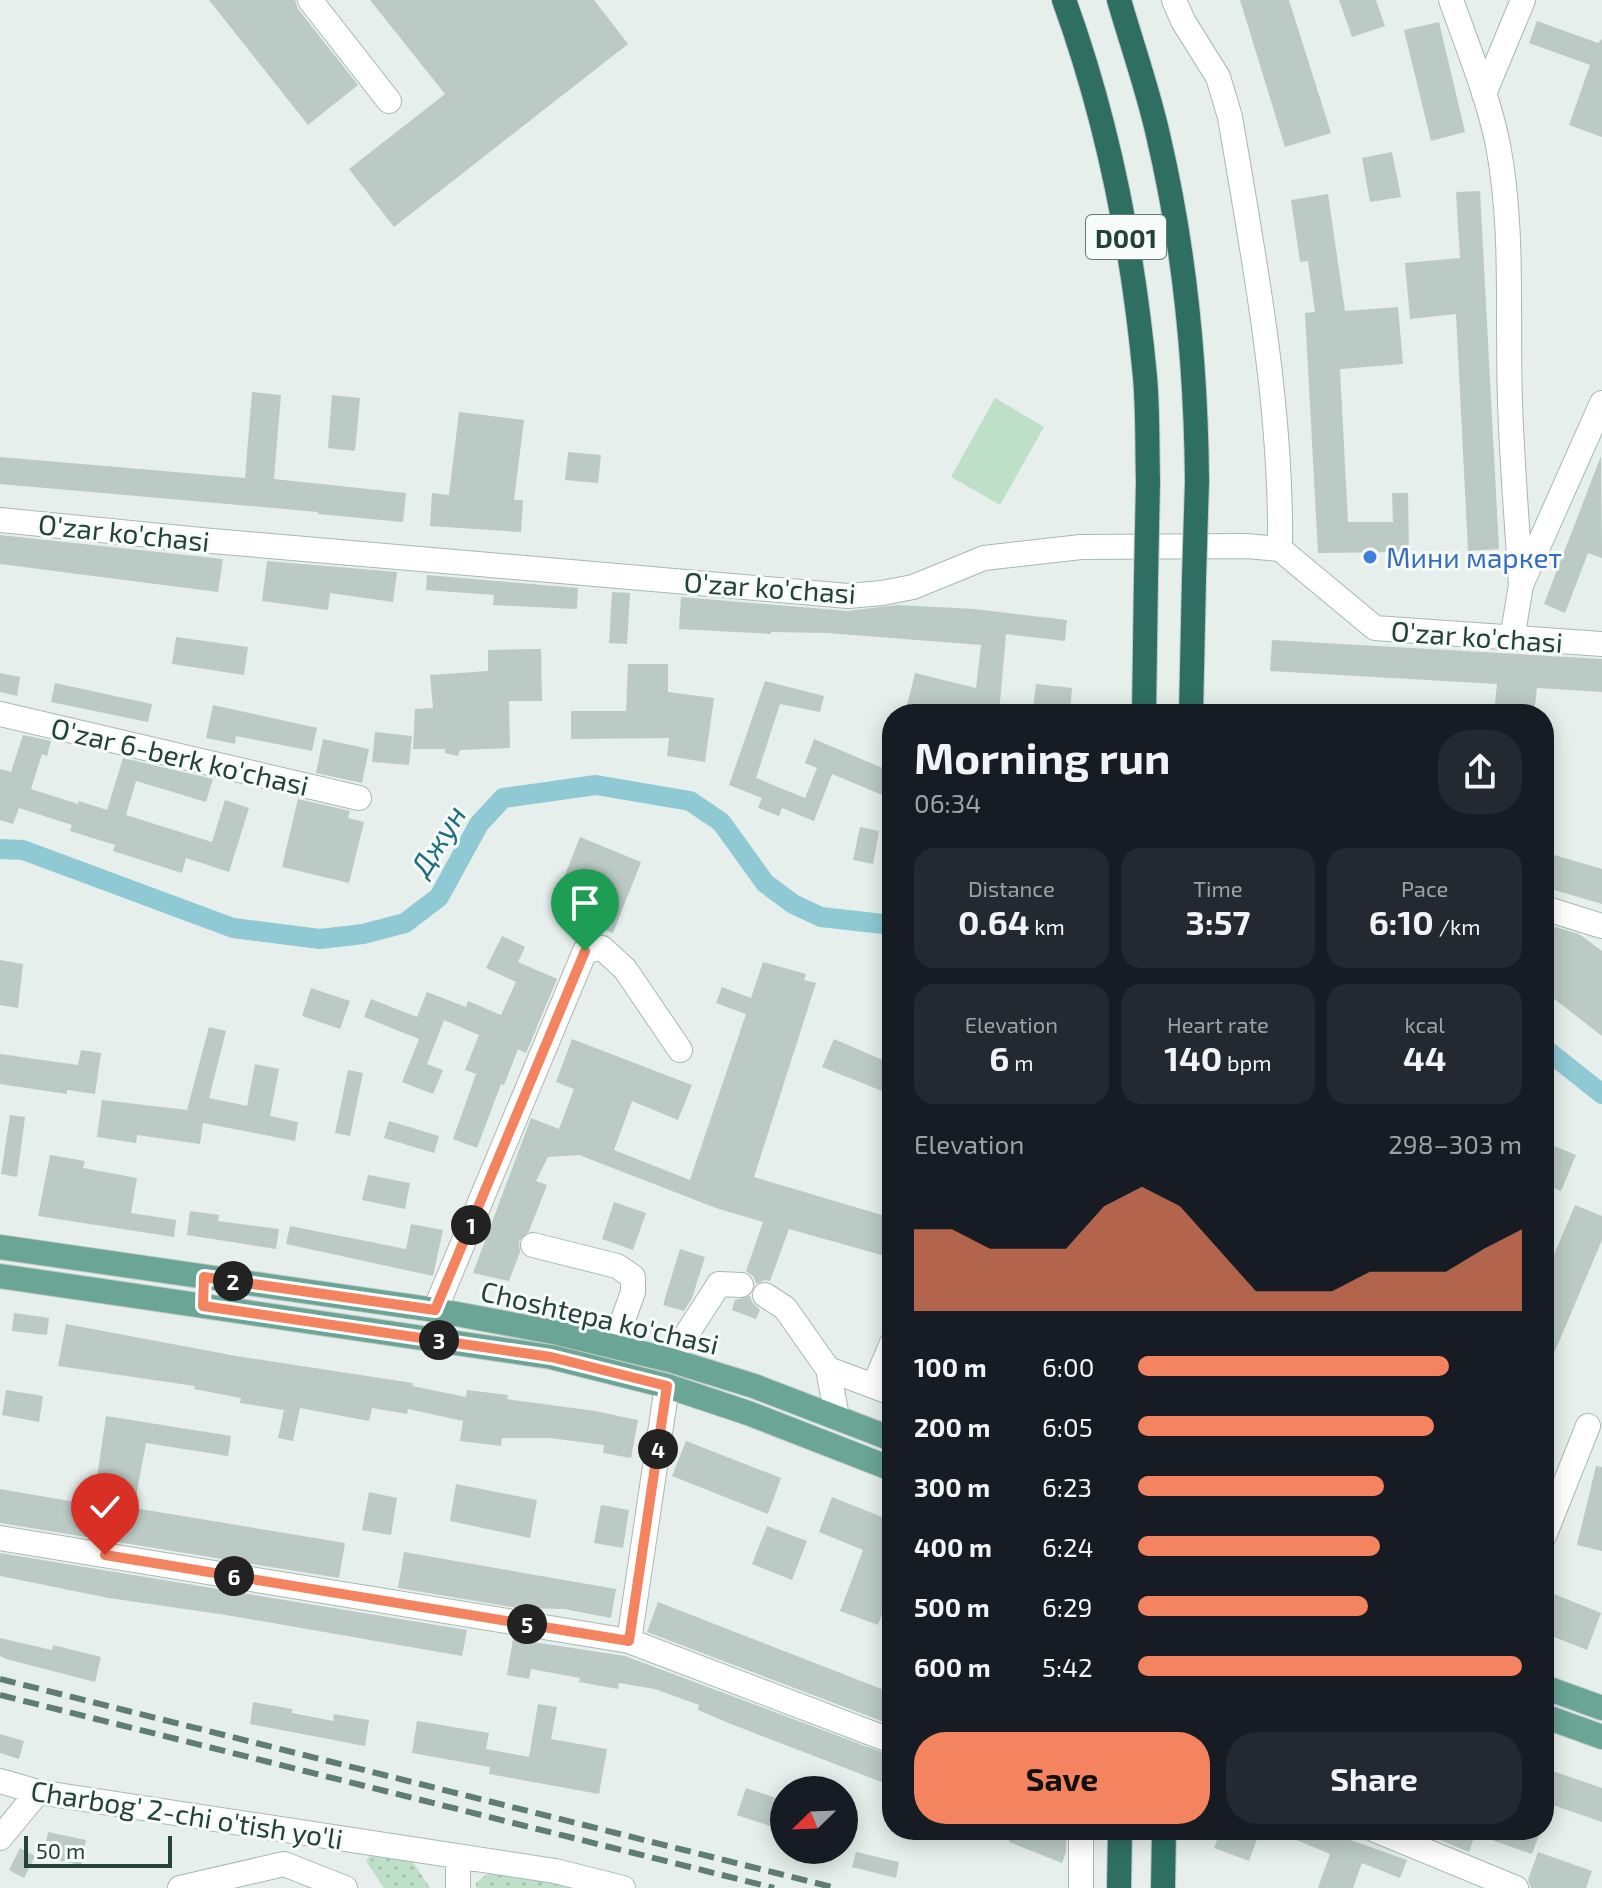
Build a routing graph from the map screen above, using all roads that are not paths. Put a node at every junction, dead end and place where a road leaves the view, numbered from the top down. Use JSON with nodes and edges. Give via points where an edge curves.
{"nodes":[{"id":1,"x":310,"y":0,"type":"edge"},
{"id":2,"x":1064,"y":0,"type":"edge"},
{"id":3,"x":1119,"y":0,"type":"edge"},
{"id":4,"x":1174,"y":0,"type":"edge"},
{"id":5,"x":1451,"y":0,"type":"edge"},
{"id":6,"x":1523,"y":0,"type":"edge"},
{"id":7,"x":1484,"y":94,"type":"junction"},
{"id":8,"x":389,"y":101,"type":"dead end"},
{"id":9,"x":1602,"y":403,"type":"edge"},
{"id":10,"x":0,"y":520,"type":"edge"},
{"id":11,"x":1280,"y":549,"type":"junction"},
{"id":12,"x":1521,"y":585,"type":"junction"},
{"id":13,"x":1512,"y":639,"type":"junction"},
{"id":14,"x":1602,"y":644,"type":"edge"},
{"id":15,"x":1144,"y":704,"type":"edge"},
{"id":16,"x":1191,"y":704,"type":"edge"},
{"id":17,"x":0,"y":714,"type":"edge"},
{"id":18,"x":359,"y":798,"type":"dead end"},
{"id":19,"x":1554,"y":911,"type":"edge"},
{"id":20,"x":1602,"y":926,"type":"edge"},
{"id":21,"x":680,"y":1050,"type":"dead end"},
{"id":22,"x":533,"y":1245,"type":"dead end"},
{"id":23,"x":0,"y":1247,"type":"edge"},
{"id":24,"x":0,"y":1276,"type":"edge"},
{"id":25,"x":204,"y":1277,"type":"junction"},
{"id":26,"x":741,"y":1285,"type":"dead end"},
{"id":27,"x":765,"y":1295,"type":"dead end"},
{"id":28,"x":203,"y":1306,"type":"junction"},
{"id":29,"x":435,"y":1310,"type":"junction"},
{"id":30,"x":614,"y":1345,"type":"junction"},
{"id":31,"x":670,"y":1360,"type":"junction"},
{"id":32,"x":828,"y":1369,"type":"junction"},
{"id":33,"x":667,"y":1386,"type":"junction"},
{"id":34,"x":882,"y":1390,"type":"edge"},
{"id":35,"x":837,"y":1417,"type":"junction"},
{"id":36,"x":1588,"y":1426,"type":"dead end"},
{"id":37,"x":882,"y":1435,"type":"edge"},
{"id":38,"x":882,"y":1465,"type":"edge"},
{"id":39,"x":1554,"y":1511,"type":"edge"},
{"id":40,"x":0,"y":1538,"type":"edge"},
{"id":41,"x":629,"y":1641,"type":"junction"},
{"id":42,"x":1554,"y":1691,"type":"edge"},
{"id":43,"x":1602,"y":1708,"type":"edge"},
{"id":44,"x":1554,"y":1720,"type":"edge"},
{"id":45,"x":882,"y":1737,"type":"edge"},
{"id":46,"x":1602,"y":1737,"type":"edge"},
{"id":47,"x":0,"y":1781,"type":"edge"},
{"id":48,"x":38,"y":1792,"type":"junction"},
{"id":49,"x":0,"y":1838,"type":"edge"},
{"id":50,"x":1081,"y":1840,"type":"edge"},
{"id":51,"x":1120,"y":1840,"type":"edge"},
{"id":52,"x":1164,"y":1840,"type":"edge"},
{"id":53,"x":1399,"y":1840,"type":"edge"},
{"id":54,"x":458,"y":1857,"type":"junction"},
{"id":55,"x":180,"y":1888,"type":"edge"},
{"id":56,"x":345,"y":1888,"type":"edge"},
{"id":57,"x":458,"y":1888,"type":"edge"},
{"id":58,"x":623,"y":1888,"type":"edge"},
{"id":59,"x":1081,"y":1888,"type":"edge"},
{"id":60,"x":1119,"y":1888,"type":"edge"},
{"id":61,"x":1163,"y":1888,"type":"edge"},
{"id":62,"x":1516,"y":1888,"type":"edge"}],
"edges":[{"from":1,"to":8,"type":"street"},
{"from":2,"to":15,"type":"highway","number":"D001","bridge":true,"via":[[1117,184],[1145,378]]},
{"from":3,"to":16,"type":"highway","number":"D001","bridge":true,"via":[[1158,134],[1182,263],[1196,392]]},
{"from":4,"to":11,"type":"street","via":[[1218,77],[1230,117],[1268,362],[1281,500]]},
{"from":5,"to":7,"type":"street"},
{"from":6,"to":7,"type":"street"},
{"from":7,"to":12,"type":"street","via":[[1505,194]]},
{"from":9,"to":12,"type":"street"},
{"from":10,"to":11,"type":"street","name":"O'zar ko'chasi","via":[[848,596],[913,587],[984,558],[1054,550]]},
{"from":11,"to":13,"type":"street","name":"O'zar ko'chasi","via":[[1375,628]]},
{"from":12,"to":13,"type":"street"},
{"from":13,"to":14,"type":"street","name":"O'zar ko'chasi"},
{"from":17,"to":18,"type":"street","name":"O'zar 6-berk ko'chasi"},
{"from":19,"to":20,"type":"street"},
{"from":21,"to":29,"type":"street","via":[[625,969],[602,948],[585,951]]},
{"from":22,"to":30,"type":"street","via":[[617,1266],[633,1277],[633,1292]]},
{"from":23,"to":25,"type":"main road","name":"Choshtepa ko'chasi"},
{"from":24,"to":28,"type":"main road","name":"Choshtepa ko'chasi"},
{"from":25,"to":28,"type":"main road"},
{"from":25,"to":29,"type":"main road","name":"Choshtepa ko'chasi"},
{"from":26,"to":31,"type":"street","via":[[719,1284]]},
{"from":27,"to":32,"type":"street","via":[[785,1308]]},
{"from":28,"to":33,"type":"main road","name":"Choshtepa ko'chasi","via":[[551,1357]]},
{"from":29,"to":30,"type":"main road","name":"Choshtepa ko'chasi"},
{"from":30,"to":31,"type":"main road","name":"Choshtepa ko'chasi"},
{"from":31,"to":35,"type":"main road","name":"Choshtepa ko'chasi"},
{"from":32,"to":34,"type":"street"},
{"from":32,"to":35,"type":"street"},
{"from":33,"to":38,"type":"main road","name":"Choshtepa ko'chasi"},
{"from":33,"to":41,"type":"street"},
{"from":35,"to":37,"type":"main road","name":"Choshtepa ko'chasi"},
{"from":36,"to":39,"type":"street"},
{"from":40,"to":41,"type":"street"},
{"from":41,"to":45,"type":"street"},
{"from":42,"to":43,"type":"main road"},
{"from":44,"to":46,"type":"main road"},
{"from":47,"to":48,"type":"street","name":"Charbog' 2-chi o'tish yo'li"},
{"from":48,"to":49,"type":"street"},
{"from":48,"to":54,"type":"street","name":"Charbog' 2-chi o'tish yo'li"},
{"from":50,"to":59,"type":"street"},
{"from":51,"to":60,"type":"highway"},
{"from":52,"to":61,"type":"highway"},
{"from":53,"to":62,"type":"street"},
{"from":54,"to":57,"type":"street"},
{"from":54,"to":58,"type":"street","name":"Charbog' 2-chi o'tish yo'li","via":[[555,1871]]},
{"from":55,"to":56,"type":"street","via":[[284,1864]]}]}
